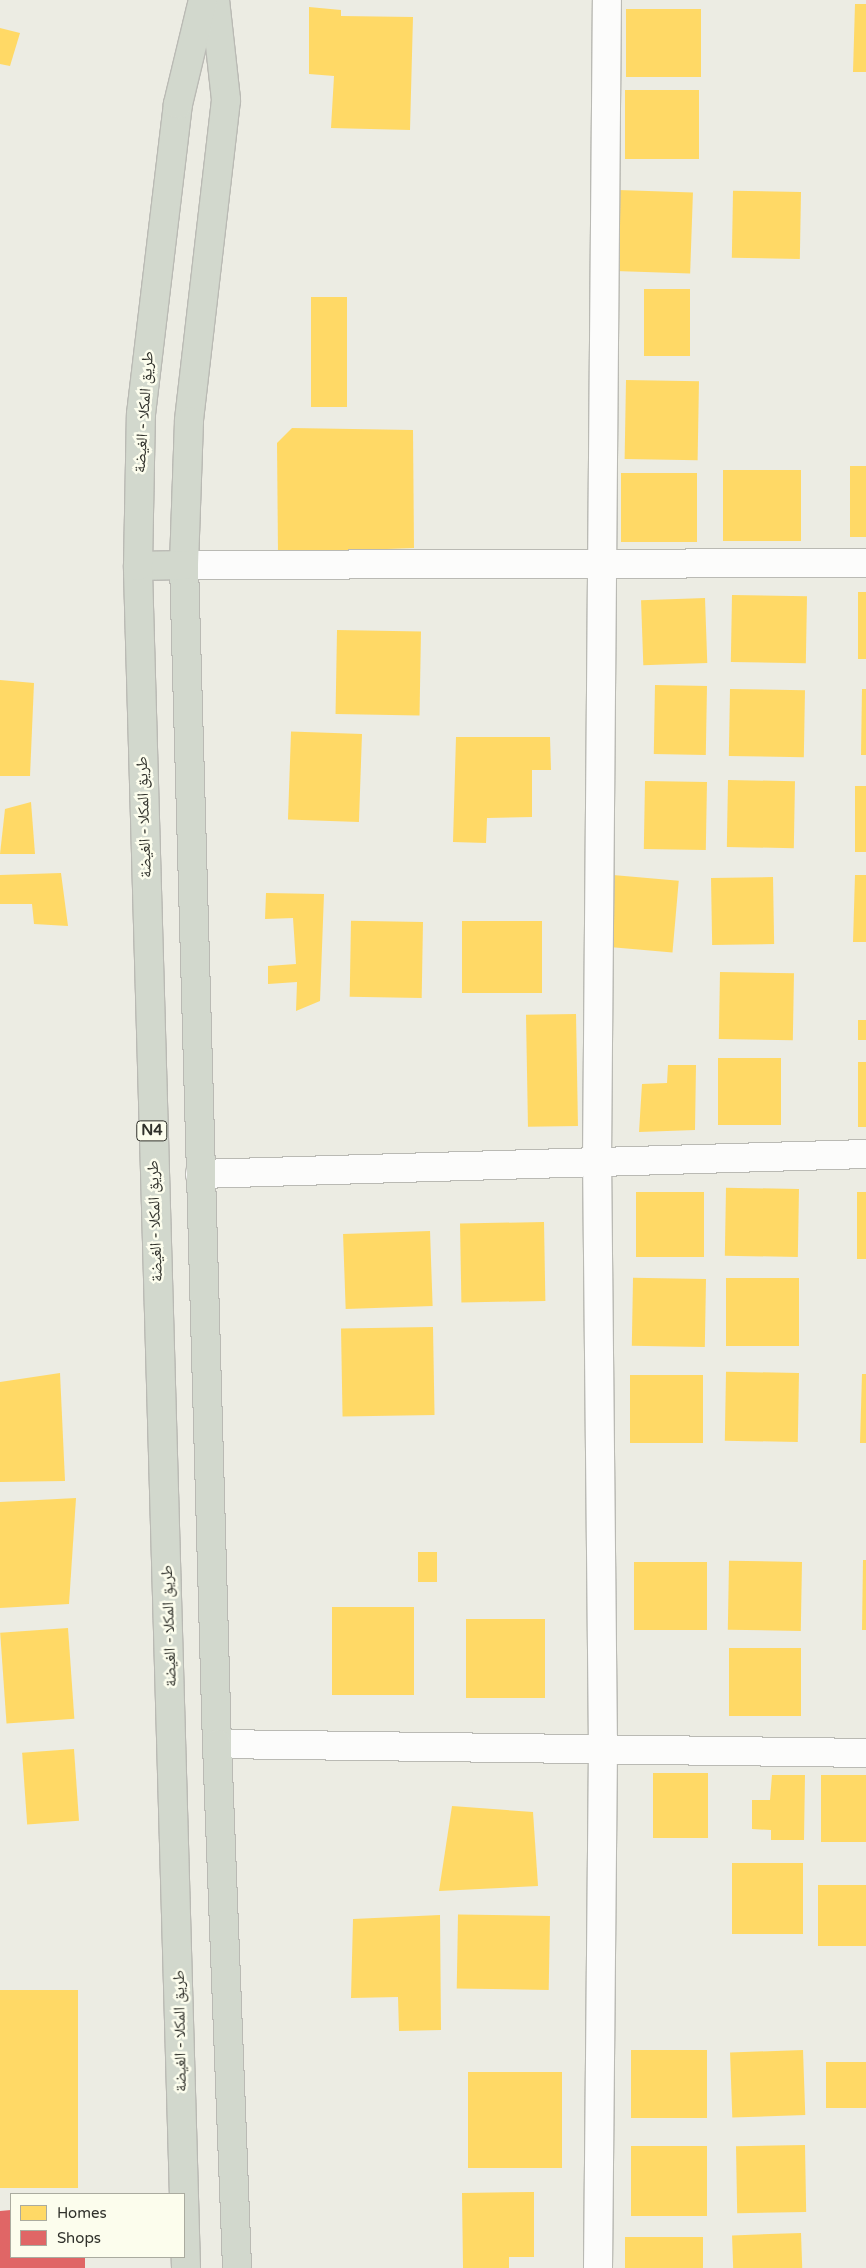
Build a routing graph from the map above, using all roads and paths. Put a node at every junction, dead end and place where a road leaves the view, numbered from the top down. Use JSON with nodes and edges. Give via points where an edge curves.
{"nodes":[{"id":1,"x":203,"y":0,"type":"edge"},
{"id":2,"x":215,"y":0,"type":"edge"},
{"id":3,"x":607,"y":0,"type":"edge"},
{"id":4,"x":866,"y":563,"type":"edge"},
{"id":5,"x":184,"y":564,"type":"junction"},
{"id":6,"x":602,"y":565,"type":"junction"},
{"id":7,"x":138,"y":566,"type":"junction"},
{"id":8,"x":866,"y":1154,"type":"edge"},
{"id":9,"x":597,"y":1160,"type":"junction"},
{"id":10,"x":200,"y":1174,"type":"junction"},
{"id":11,"x":217,"y":1744,"type":"junction"},
{"id":12,"x":603,"y":1748,"type":"junction"},
{"id":13,"x":866,"y":1753,"type":"edge"},
{"id":14,"x":184,"y":2193,"type":"edge"},
{"id":15,"x":185,"y":2233,"type":"edge"},
{"id":16,"x":186,"y":2268,"type":"edge"},
{"id":17,"x":237,"y":2268,"type":"edge"},
{"id":18,"x":598,"y":2268,"type":"edge"}],
"edges":[{"from":1,"to":7,"type":"highway","name":"طريق المكلا - الغيضة","number":"N4","via":[[178,104],[141,414]]},
{"from":2,"to":5,"type":"highway","via":[[226,100],[189,421]]},
{"from":3,"to":6,"type":"street"},
{"from":4,"to":6,"type":"street"},
{"from":5,"to":6,"type":"street"},
{"from":5,"to":7,"type":"highway"},
{"from":5,"to":10,"type":"highway"},
{"from":6,"to":9,"type":"street"},
{"from":7,"to":14,"type":"highway","name":"طريق المكلا - الغيضة","number":"N4"},
{"from":8,"to":9,"type":"street"},
{"from":9,"to":10,"type":"street"},
{"from":9,"to":12,"type":"street"},
{"from":10,"to":11,"type":"highway"},
{"from":11,"to":12,"type":"street"},
{"from":11,"to":17,"type":"highway"},
{"from":12,"to":13,"type":"street"},
{"from":12,"to":18,"type":"street"},
{"from":15,"to":16,"type":"highway","name":"طريق المكلا - الغيضة","number":"N4"}]}
